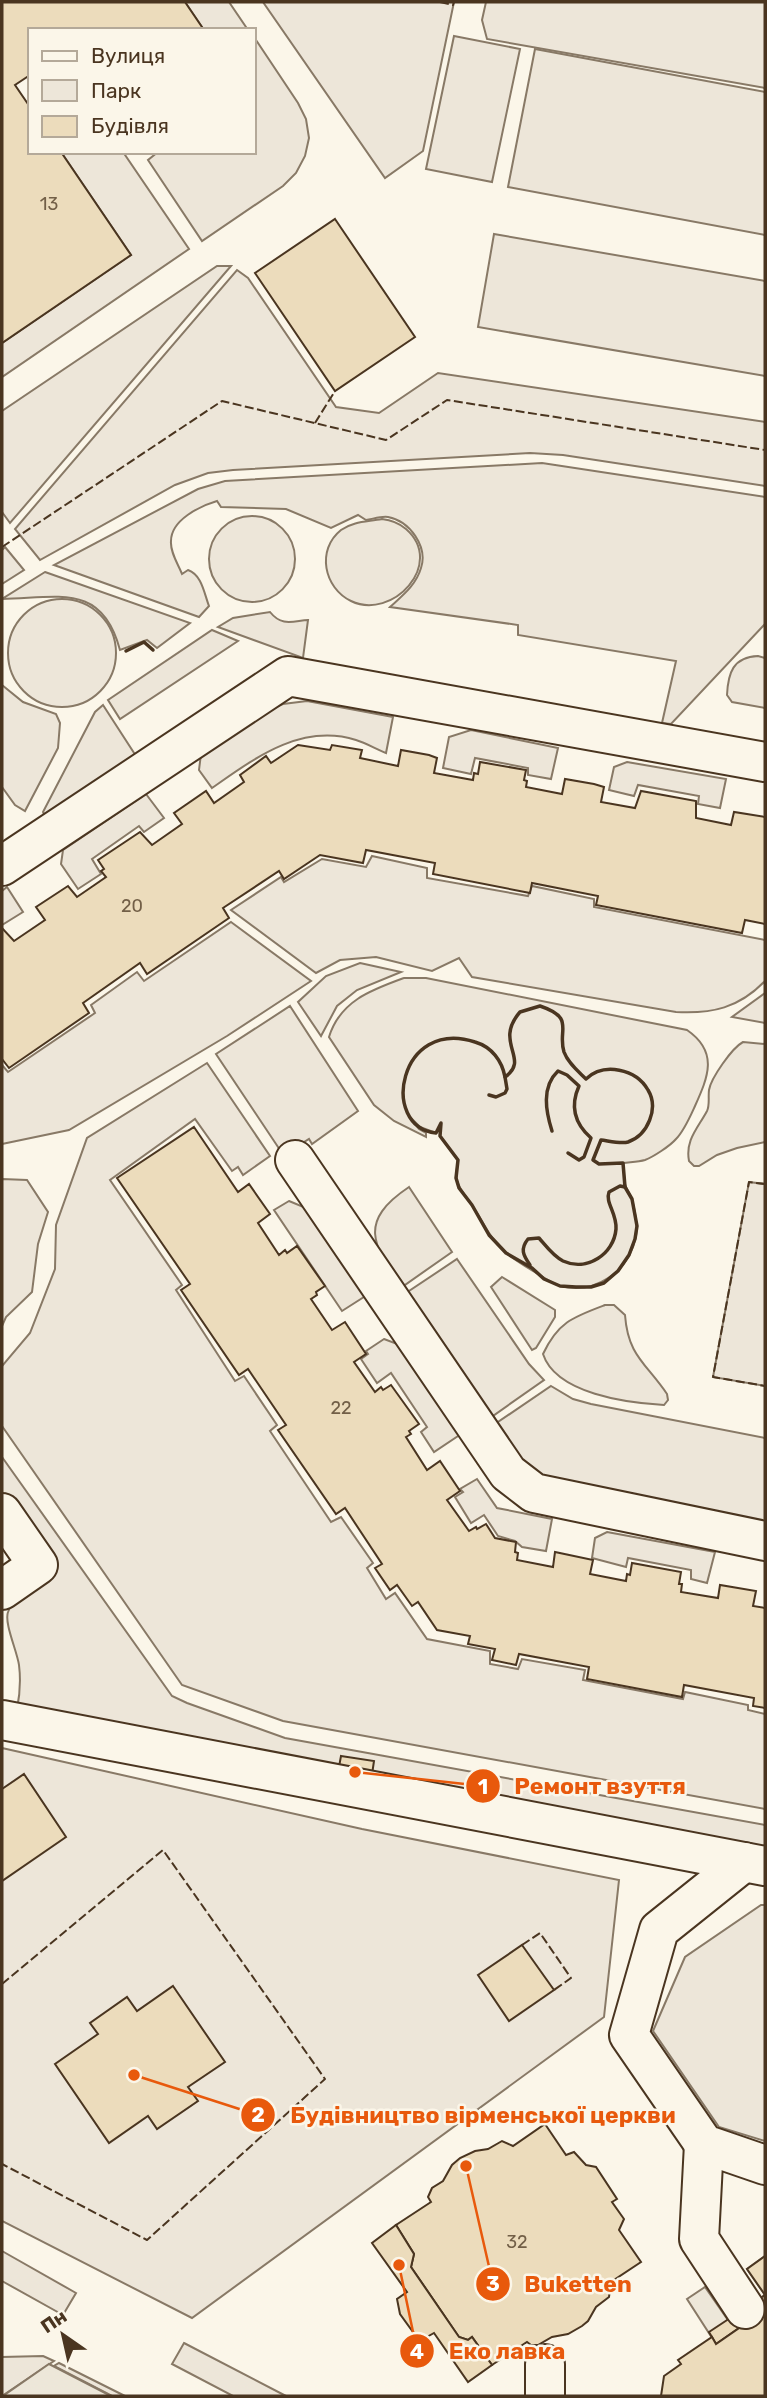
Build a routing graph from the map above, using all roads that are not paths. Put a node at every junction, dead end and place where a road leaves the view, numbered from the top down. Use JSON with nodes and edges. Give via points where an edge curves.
{"nodes":[{"id":1,"x":765,"y":762,"type":"edge"},
{"id":2,"x":2,"y":866,"type":"edge"},
{"id":3,"x":295,"y":1160,"type":"dead end"},
{"id":4,"x":2,"y":1513,"type":"edge"},
{"id":5,"x":765,"y":1541,"type":"edge"},
{"id":6,"x":2,"y":1590,"type":"edge"},
{"id":7,"x":2,"y":1720,"type":"edge"},
{"id":8,"x":754,"y":1864,"type":"edge"},
{"id":9,"x":704,"y":2144,"type":"junction"},
{"id":10,"x":765,"y":2165,"type":"edge"},
{"id":11,"x":746,"y":2309,"type":"dead end"}],
"edges":[{"from":1,"to":2,"type":"lane","via":[[288,676]]},
{"from":3,"to":5,"type":"lane","via":[[508,1473],[534,1493]]},
{"from":4,"to":6,"type":"lane","via":[[38,1565]]},
{"from":7,"to":8,"type":"lane"},
{"from":8,"to":9,"type":"lane","via":[[659,1930],[629,2035]]},
{"from":9,"to":10,"type":"lane"},
{"from":9,"to":11,"type":"lane","via":[[699,2239]]}]}
